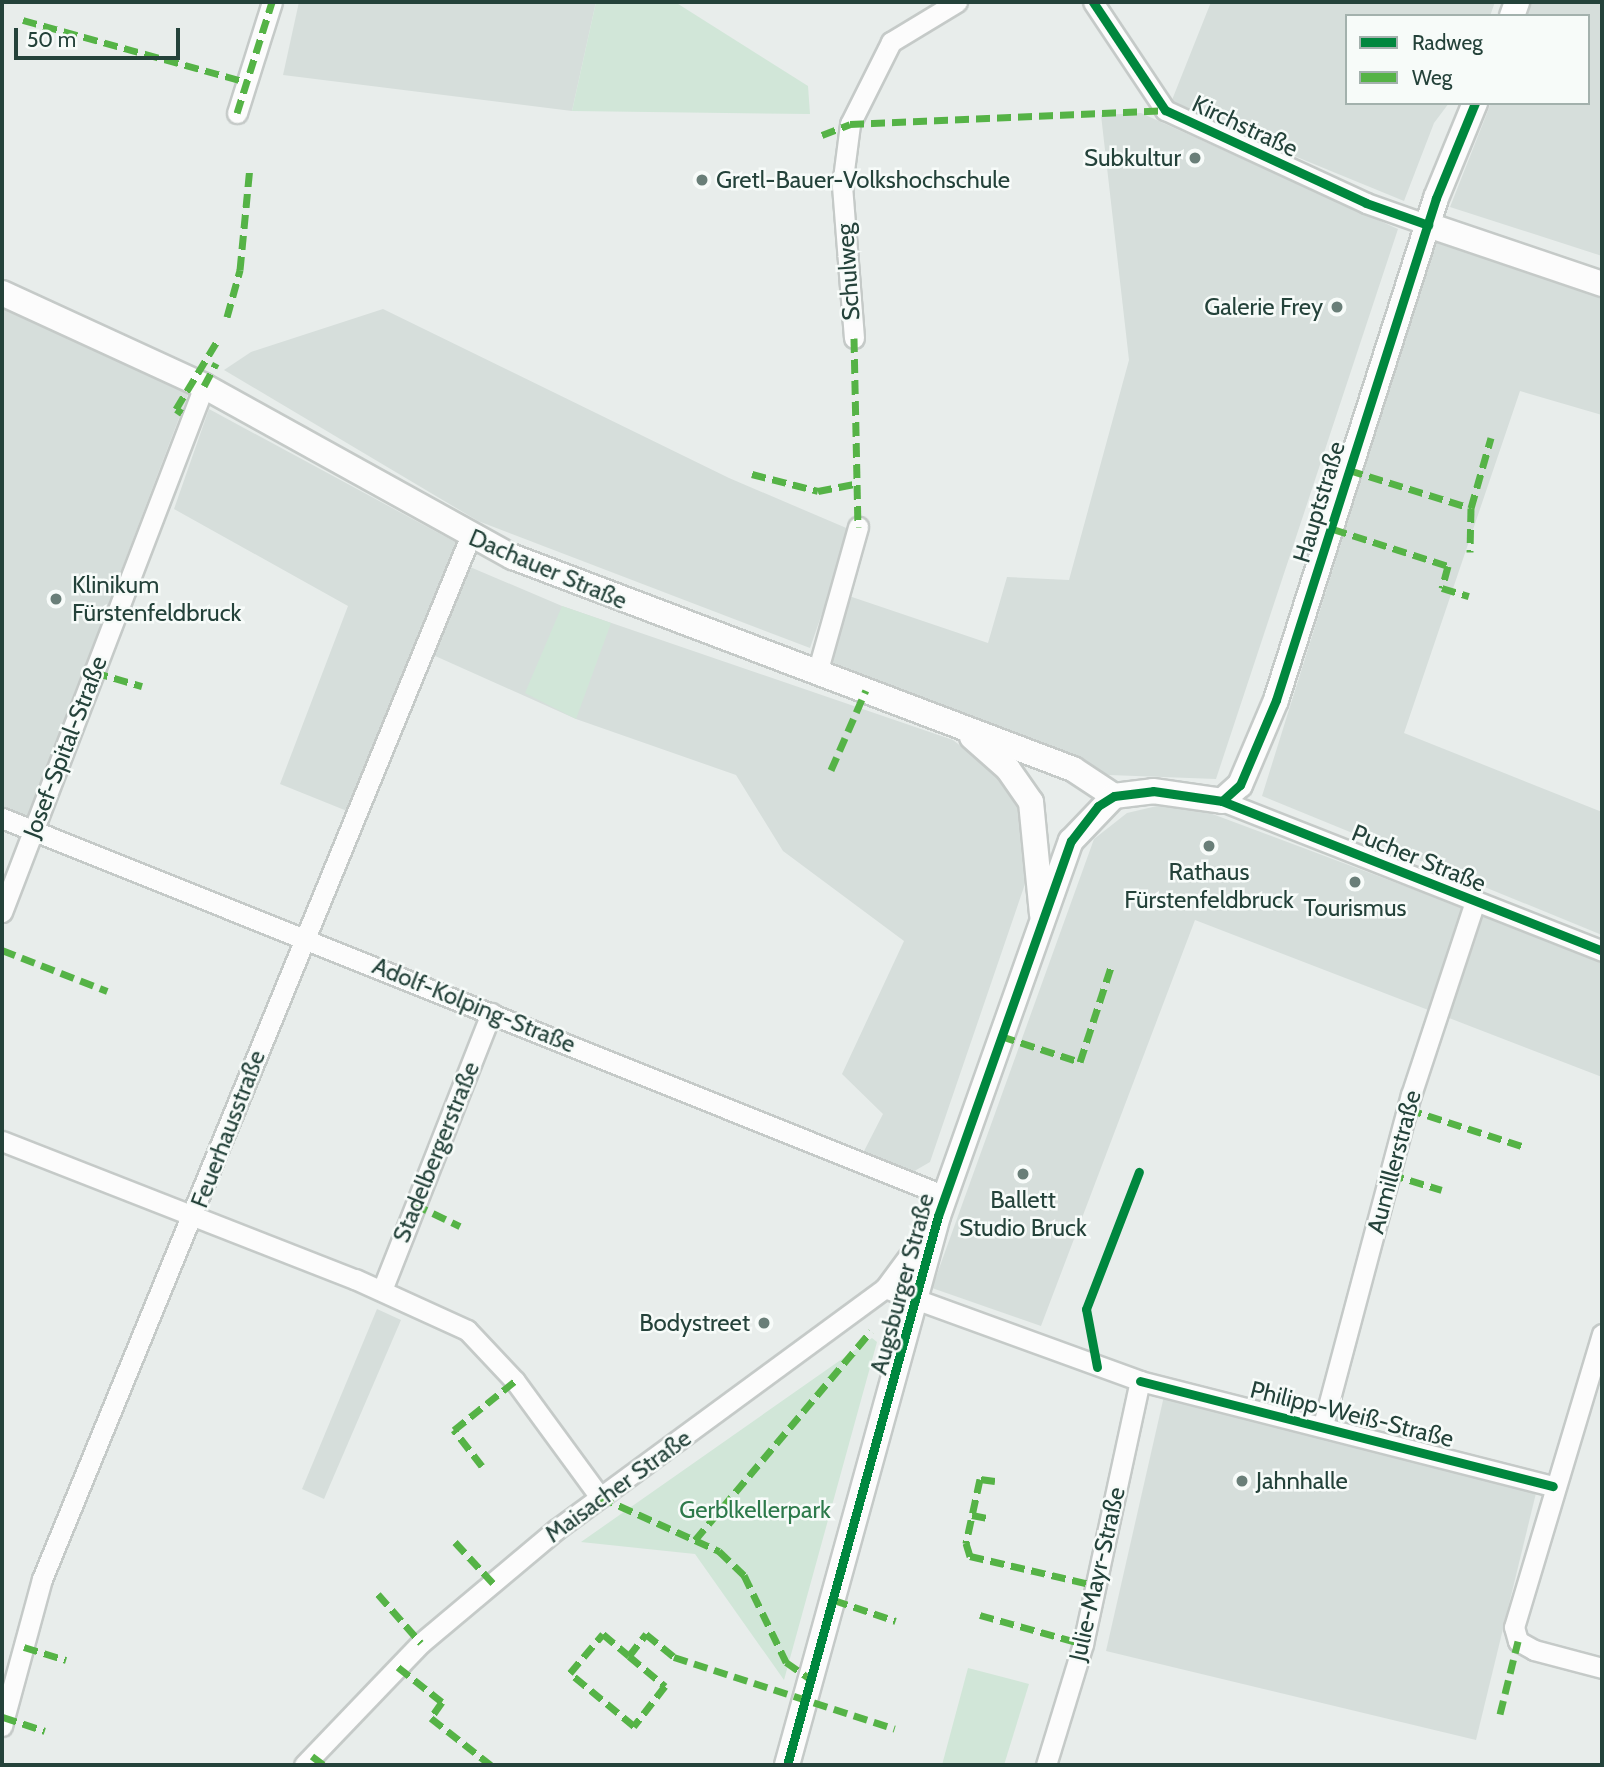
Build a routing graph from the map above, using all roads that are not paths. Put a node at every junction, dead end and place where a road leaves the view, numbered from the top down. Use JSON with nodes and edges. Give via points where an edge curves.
{"nodes":[{"id":1,"x":272,"y":2,"type":"edge"},
{"id":2,"x":957,"y":2,"type":"edge"},
{"id":3,"x":1093,"y":2,"type":"edge"},
{"id":4,"x":1474,"y":105,"type":"edge"},
{"id":5,"x":237,"y":113,"type":"dead end"},
{"id":6,"x":1428,"y":225,"type":"junction"},
{"id":7,"x":1602,"y":284,"type":"edge"},
{"id":8,"x":2,"y":293,"type":"edge"},
{"id":9,"x":854,"y":338,"type":"dead end"},
{"id":10,"x":204,"y":386,"type":"junction"},
{"id":11,"x":858,"y":527,"type":"dead end"},
{"id":12,"x":470,"y":537,"type":"junction"},
{"id":13,"x":817,"y":673,"type":"junction"},
{"id":14,"x":952,"y":721,"type":"junction"},
{"id":15,"x":1114,"y":796,"type":"junction"},
{"id":16,"x":1222,"y":801,"type":"junction"},
{"id":17,"x":2,"y":818,"type":"edge"},
{"id":18,"x":33,"y":830,"type":"junction"},
{"id":19,"x":1475,"y":902,"type":"junction"},
{"id":20,"x":2,"y":912,"type":"edge"},
{"id":21,"x":1043,"y":921,"type":"junction"},
{"id":22,"x":303,"y":937,"type":"junction"},
{"id":23,"x":1602,"y":951,"type":"edge"},
{"id":24,"x":491,"y":1013,"type":"junction"},
{"id":25,"x":2,"y":1140,"type":"edge"},
{"id":26,"x":942,"y":1206,"type":"junction"},
{"id":27,"x":194,"y":1216,"type":"junction"},
{"id":28,"x":885,"y":1288,"type":"junction"},
{"id":29,"x":382,"y":1290,"type":"junction"},
{"id":30,"x":915,"y":1299,"type":"junction"},
{"id":31,"x":1602,"y":1334,"type":"edge"},
{"id":32,"x":1595,"y":1380,"type":"edge"},
{"id":33,"x":1140,"y":1381,"type":"junction"},
{"id":34,"x":1323,"y":1425,"type":"junction"},
{"id":35,"x":1553,"y":1486,"type":"junction"},
{"id":36,"x":600,"y":1497,"type":"junction"},
{"id":37,"x":1602,"y":1668,"type":"edge"},
{"id":38,"x":2,"y":1726,"type":"edge"},
{"id":39,"x":304,"y":1765,"type":"edge"},
{"id":40,"x":786,"y":1765,"type":"edge"},
{"id":41,"x":1046,"y":1765,"type":"edge"}],
"edges":[{"from":1,"to":5,"type":"street"},
{"from":2,"to":9,"type":"street","name":"Schulweg","via":[[891,42],[850,124],[842,186]]},
{"from":3,"to":6,"type":"street","name":"Kirchstraße","via":[[1165,110],[1366,204]]},
{"from":4,"to":6,"type":"street","name":"Hauptstraße"},
{"from":6,"to":7,"type":"street"},
{"from":6,"to":16,"type":"street","name":"Hauptstraße","via":[[1276,700],[1240,785]]},
{"from":8,"to":10,"type":"street","name":"Dachauer Straße"},
{"from":10,"to":12,"type":"street","name":"Dachauer Straße"},
{"from":10,"to":18,"type":"street","name":"Josef-Spital-Straße"},
{"from":11,"to":13,"type":"street"},
{"from":12,"to":13,"type":"street","name":"Dachauer Straße"},
{"from":12,"to":22,"type":"street","name":"Feuerhausstraße"},
{"from":13,"to":14,"type":"street","name":"Dachauer Straße"},
{"from":14,"to":15,"type":"street","name":"Dachauer Straße","via":[[1094,778]]},
{"from":14,"to":21,"type":"street","name":"Augsburger Straße","via":[[1008,769],[1031,802]]},
{"from":15,"to":16,"type":"street","via":[[1153,792]]},
{"from":15,"to":21,"type":"street","name":"Augsburger Straße","via":[[1071,841]]},
{"from":16,"to":19,"type":"street","name":"Pucher Straße"},
{"from":17,"to":18,"type":"street","name":"Adolf-Kolping-Straße"},
{"from":18,"to":20,"type":"street","name":"Josef-Spital-Straße"},
{"from":18,"to":22,"type":"street","name":"Adolf-Kolping-Straße"},
{"from":19,"to":23,"type":"street","name":"Pucher Straße"},
{"from":19,"to":34,"type":"street","name":"Aumillerstraße","via":[[1411,1095]]},
{"from":21,"to":26,"type":"street","name":"Augsburger Straße"},
{"from":22,"to":24,"type":"street","name":"Adolf-Kolping-Straße"},
{"from":22,"to":27,"type":"street","name":"Feuerhausstraße"},
{"from":24,"to":26,"type":"street","name":"Adolf-Kolping-Straße"},
{"from":24,"to":29,"type":"street","name":"Stadelbergerstraße"},
{"from":25,"to":27,"type":"street"},
{"from":26,"to":28,"type":"street","name":"Maisacher Straße"},
{"from":26,"to":30,"type":"street","name":"Augsburger Straße"},
{"from":27,"to":29,"type":"street"},
{"from":27,"to":38,"type":"street","name":"Feuerhausstraße","via":[[42,1580]]},
{"from":28,"to":30,"type":"street","name":"Philipp-Weiß-Straße"},
{"from":28,"to":36,"type":"street","name":"Maisacher Straße"},
{"from":29,"to":36,"type":"street","via":[[480,1342]]},
{"from":30,"to":33,"type":"street","name":"Philipp-Weiß-Straße"},
{"from":30,"to":40,"type":"street","name":"Augsburger Straße"},
{"from":31,"to":32,"type":"street"},
{"from":32,"to":35,"type":"street"},
{"from":33,"to":34,"type":"street","name":"Philipp-Weiß-Straße"},
{"from":33,"to":41,"type":"street","name":"Julie-Mayr-Straße","via":[[1086,1632]]},
{"from":34,"to":35,"type":"street","name":"Philipp-Weiß-Straße"},
{"from":35,"to":37,"type":"street","via":[[1514,1627],[1518,1641]]},
{"from":36,"to":39,"type":"street","name":"Maisacher Straße","via":[[421,1643]]}]}
